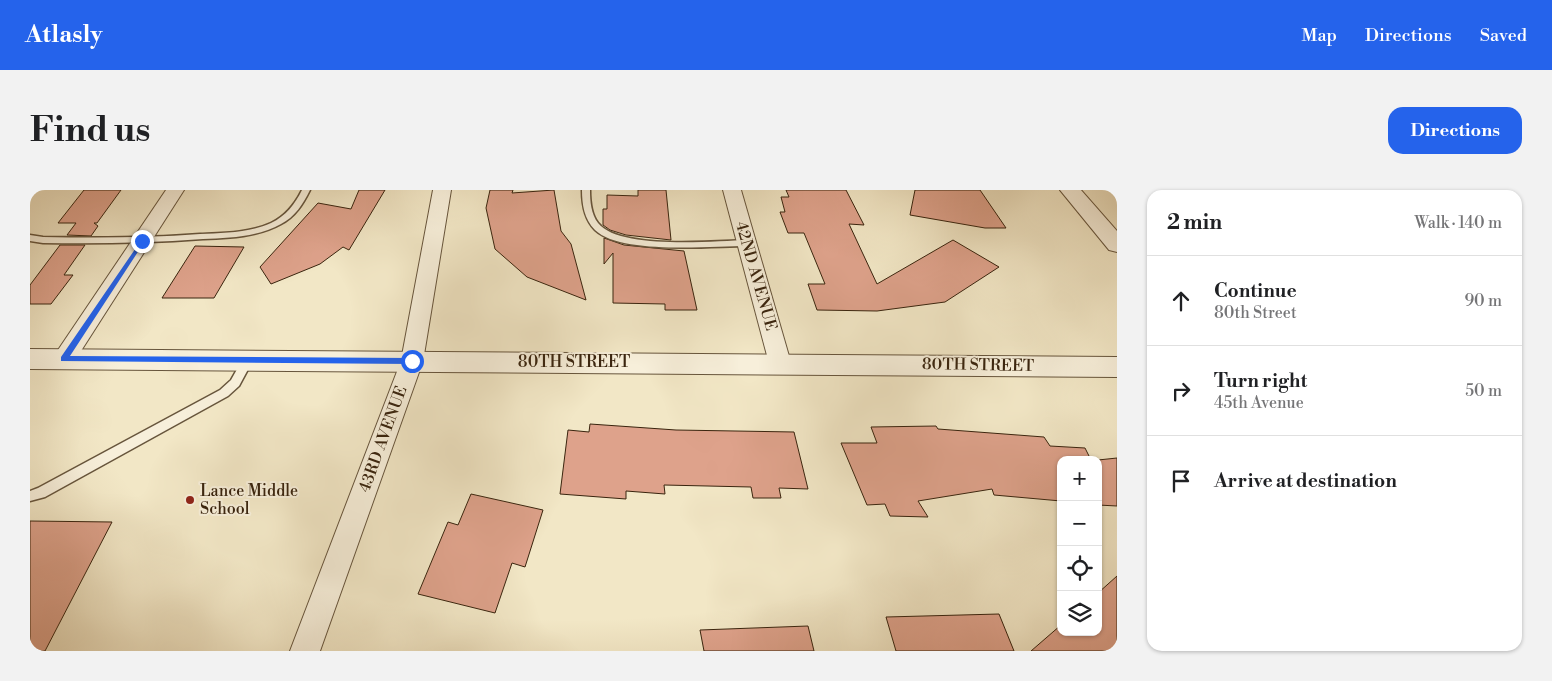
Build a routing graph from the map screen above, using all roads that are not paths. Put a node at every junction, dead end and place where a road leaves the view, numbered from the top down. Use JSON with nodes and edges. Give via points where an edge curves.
{"nodes":[{"id":1,"x":176,"y":190,"type":"edge"},
{"id":2,"x":306,"y":190,"type":"edge"},
{"id":3,"x":442,"y":190,"type":"edge"},
{"id":4,"x":586,"y":190,"type":"edge"},
{"id":5,"x":732,"y":190,"type":"edge"},
{"id":6,"x":1070,"y":190,"type":"edge"},
{"id":7,"x":30,"y":238,"type":"edge"},
{"id":8,"x":142,"y":241,"type":"junction"},
{"id":9,"x":746,"y":244,"type":"junction"},
{"id":10,"x":1117,"y":245,"type":"edge"},
{"id":11,"x":30,"y":358,"type":"edge"},
{"id":12,"x":64,"y":359,"type":"junction"},
{"id":13,"x":248,"y":360,"type":"junction"},
{"id":14,"x":412,"y":361,"type":"junction"},
{"id":15,"x":780,"y":363,"type":"junction"},
{"id":16,"x":1117,"y":367,"type":"edge"},
{"id":17,"x":30,"y":496,"type":"edge"},
{"id":18,"x":305,"y":651,"type":"edge"}],
"edges":[{"from":1,"to":8,"type":"street"},
{"from":2,"to":8,"type":"lane","via":[[289,216],[274,225],[245,234]]},
{"from":3,"to":14,"type":"street","name":"43RD AVENUE"},
{"from":4,"to":9,"type":"lane","via":[[586,206],[594,223],[604,233],[627,241]]},
{"from":5,"to":9,"type":"street","name":"42ND AVENUE"},
{"from":6,"to":10,"type":"street"},
{"from":7,"to":8,"type":"lane"},
{"from":8,"to":12,"type":"street"},
{"from":9,"to":15,"type":"street","name":"42ND AVENUE"},
{"from":11,"to":12,"type":"street","name":"80TH STREET"},
{"from":12,"to":13,"type":"street","name":"80TH STREET"},
{"from":13,"to":14,"type":"street","name":"80TH STREET"},
{"from":13,"to":17,"type":"lane","via":[[235,383],[224,393],[41,493]]},
{"from":14,"to":15,"type":"street","name":"80TH STREET"},
{"from":14,"to":18,"type":"street","name":"43RD AVENUE"},
{"from":15,"to":16,"type":"street","name":"80TH STREET"}]}
